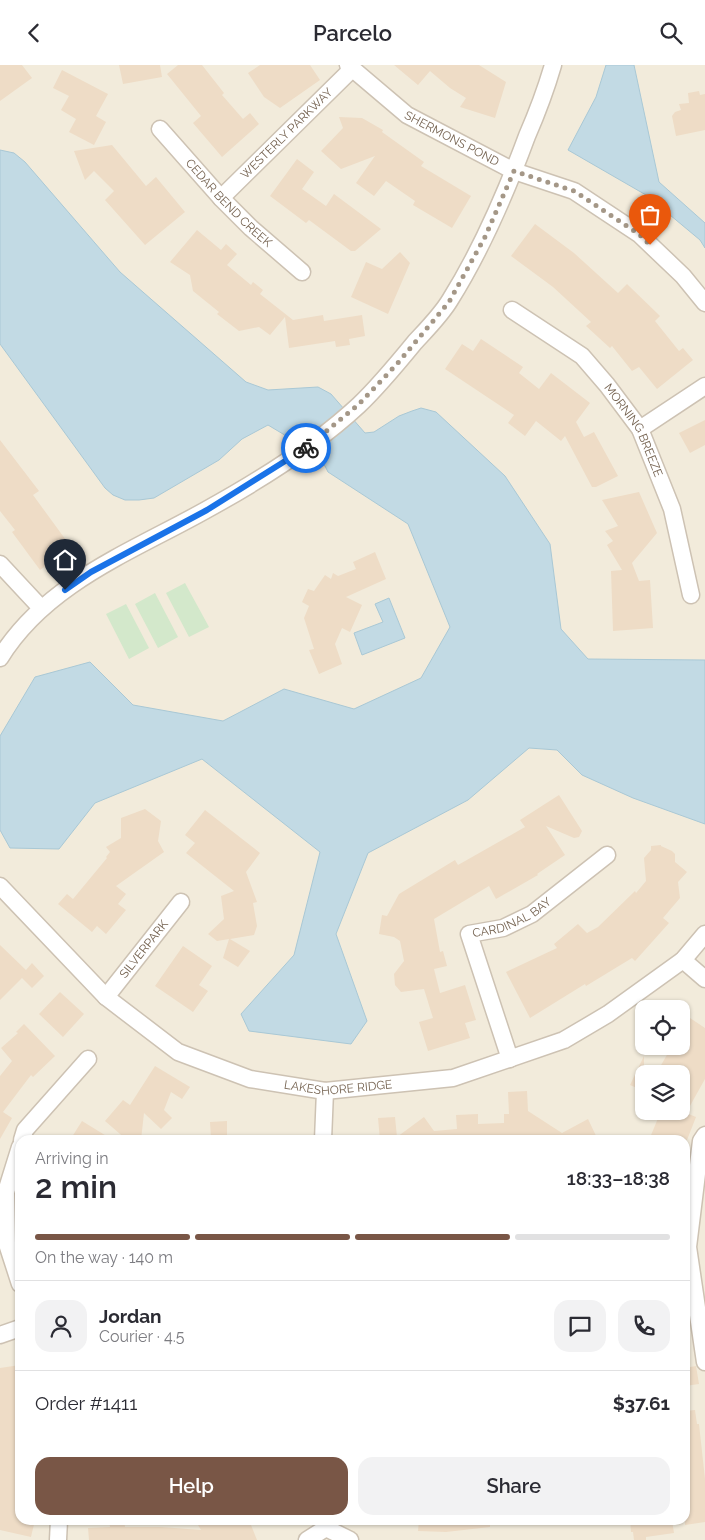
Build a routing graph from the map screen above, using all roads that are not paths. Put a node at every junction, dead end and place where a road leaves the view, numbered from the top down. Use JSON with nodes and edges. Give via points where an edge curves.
{"nodes":[{"id":1,"x":553,"y":65,"type":"edge"},
{"id":2,"x":350,"y":67,"type":"edge"},
{"id":3,"x":160,"y":129,"type":"dead end"},
{"id":4,"x":514,"y":171,"type":"junction"},
{"id":5,"x":221,"y":198,"type":"junction"},
{"id":6,"x":302,"y":272,"type":"dead end"},
{"id":7,"x":705,"y":303,"type":"edge"},
{"id":8,"x":512,"y":310,"type":"dead end"},
{"id":9,"x":705,"y":386,"type":"edge"},
{"id":10,"x":640,"y":429,"type":"junction"},
{"id":11,"x":0,"y":564,"type":"edge"},
{"id":12,"x":692,"y":595,"type":"dead end"},
{"id":13,"x":41,"y":608,"type":"junction"},
{"id":14,"x":0,"y":658,"type":"edge"},
{"id":15,"x":607,"y":855,"type":"dead end"},
{"id":16,"x":2,"y":892,"type":"edge"},
{"id":17,"x":181,"y":901,"type":"dead end"},
{"id":18,"x":704,"y":938,"type":"edge"},
{"id":19,"x":683,"y":960,"type":"junction"},
{"id":20,"x":705,"y":979,"type":"edge"},
{"id":21,"x":106,"y":997,"type":"junction"},
{"id":22,"x":88,"y":1059,"type":"dead end"},
{"id":23,"x":510,"y":1059,"type":"junction"},
{"id":24,"x":325,"y":1091,"type":"junction"},
{"id":25,"x":24,"y":1135,"type":"edge"},
{"id":26,"x":323,"y":1135,"type":"edge"},
{"id":27,"x":705,"y":1135,"type":"edge"},
{"id":28,"x":15,"y":1163,"type":"edge"},
{"id":29,"x":690,"y":1232,"type":"edge"},
{"id":30,"x":690,"y":1261,"type":"edge"},
{"id":31,"x":15,"y":1269,"type":"edge"},
{"id":32,"x":15,"y":1330,"type":"edge"},
{"id":33,"x":0,"y":1335,"type":"edge"},
{"id":34,"x":705,"y":1362,"type":"edge"},
{"id":35,"x":59,"y":1525,"type":"edge"},
{"id":36,"x":326,"y":1525,"type":"edge"},
{"id":37,"x":328,"y":1525,"type":"edge"},
{"id":38,"x":58,"y":1540,"type":"edge"},
{"id":39,"x":307,"y":1540,"type":"edge"},
{"id":40,"x":350,"y":1540,"type":"edge"}],
"edges":[{"from":1,"to":4,"type":"street"},
{"from":2,"to":4,"type":"street","name":"SHERMONS POND","via":[[407,115]]},
{"from":2,"to":5,"type":"street","name":"WESTERLY PARKWAY"},
{"from":3,"to":5,"type":"street","name":"CEDAR BEND CREEK"},
{"from":4,"to":7,"type":"street","name":"SHERMONS POND","via":[[574,191],[639,234],[683,276]]},
{"from":4,"to":13,"type":"street","via":[[485,237],[449,302],[358,405],[299,454],[207,510],[91,572]]},
{"from":5,"to":6,"type":"street","name":"CEDAR BEND CREEK"},
{"from":8,"to":10,"type":"street","name":"MORNING BREEZE","via":[[582,356]]},
{"from":9,"to":10,"type":"street"},
{"from":10,"to":12,"type":"street","name":"MORNING BREEZE","via":[[672,509]]},
{"from":11,"to":13,"type":"street"},
{"from":13,"to":14,"type":"street"},
{"from":15,"to":23,"type":"street","name":"CARDINAL BAY","via":[[532,914],[503,928],[469,934]]},
{"from":16,"to":21,"type":"street","name":"LAKESHORE RIDGE"},
{"from":17,"to":21,"type":"street","name":"SILVERPARK"},
{"from":18,"to":19,"type":"street","name":"LAKESHORE RIDGE"},
{"from":19,"to":20,"type":"street"},
{"from":19,"to":23,"type":"street","name":"LAKESHORE RIDGE","via":[[608,1014],[564,1040]]},
{"from":21,"to":24,"type":"street","name":"LAKESHORE RIDGE","via":[[178,1052],[250,1079]]},
{"from":22,"to":25,"type":"street"},
{"from":23,"to":24,"type":"street","name":"LAKESHORE RIDGE","via":[[453,1078]]},
{"from":24,"to":26,"type":"street"},
{"from":27,"to":29,"type":"street"},
{"from":28,"to":31,"type":"street","via":[[6,1192],[7,1244]]},
{"from":30,"to":34,"type":"street"},
{"from":32,"to":33,"type":"street"},
{"from":35,"to":38,"type":"street"},
{"from":36,"to":39,"type":"street"},
{"from":37,"to":40,"type":"street"}]}
